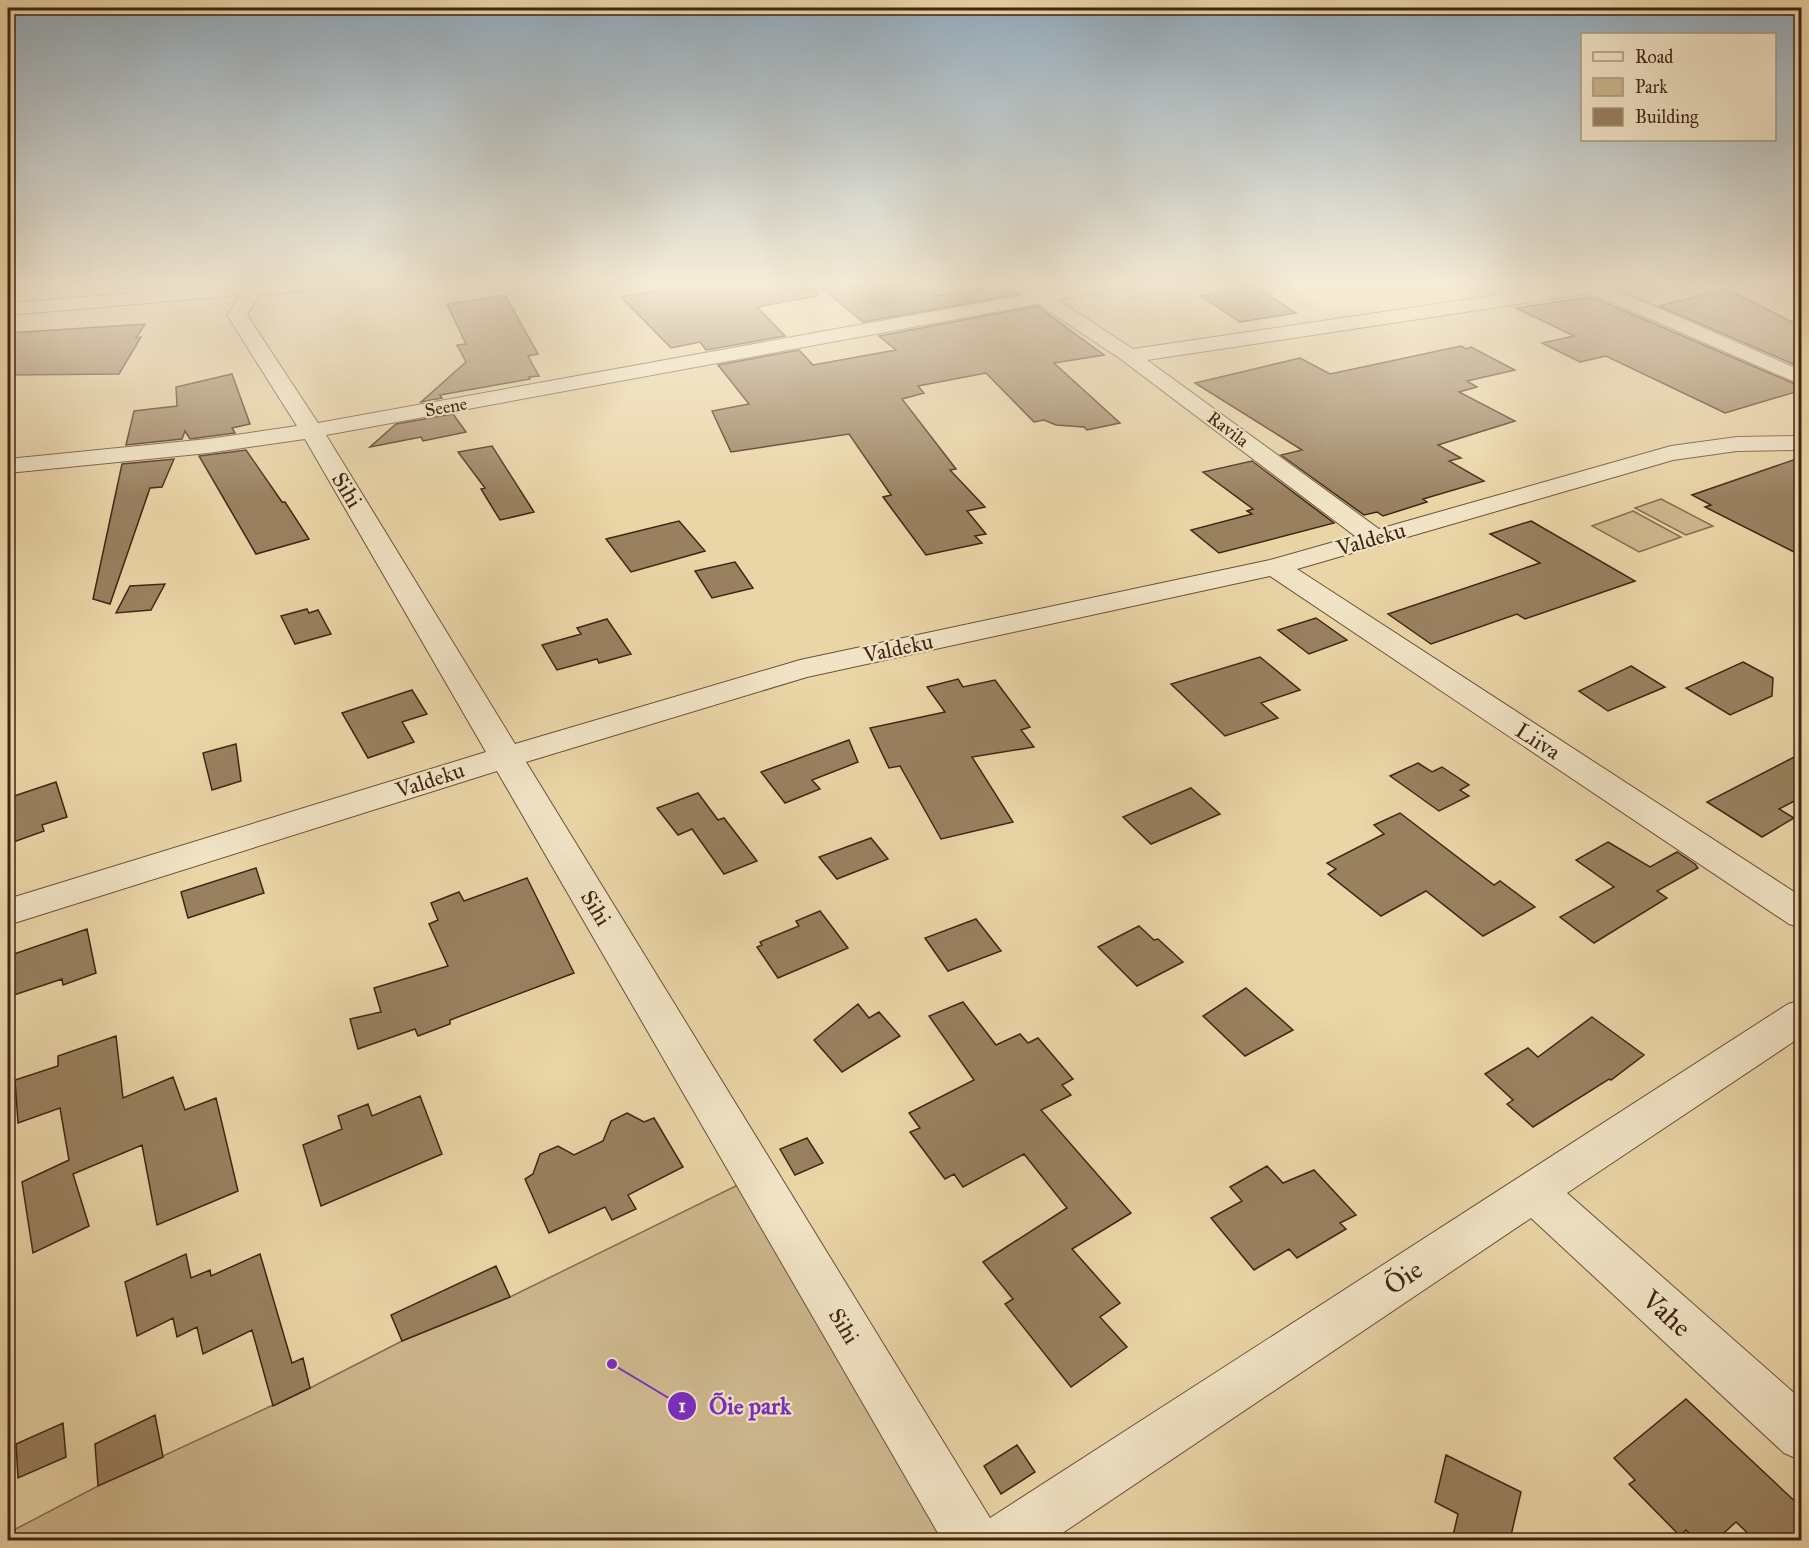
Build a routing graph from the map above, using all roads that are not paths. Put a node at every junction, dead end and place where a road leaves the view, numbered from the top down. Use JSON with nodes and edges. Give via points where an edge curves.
{"nodes":[{"id":1,"x":262,"y":354,"type":"edge"},
{"id":2,"x":732,"y":354,"type":"edge"},
{"id":3,"x":1126,"y":354,"type":"edge"},
{"id":4,"x":1140,"y":354,"type":"edge"},
{"id":5,"x":1746,"y":354,"type":"edge"},
{"id":6,"x":1129,"y":356,"type":"junction"},
{"id":7,"x":1802,"y":379,"type":"edge"},
{"id":8,"x":312,"y":431,"type":"junction"},
{"id":9,"x":1802,"y":443,"type":"edge"},
{"id":10,"x":8,"y":466,"type":"edge"},
{"id":11,"x":1375,"y":538,"type":"junction"},
{"id":12,"x":1275,"y":567,"type":"junction"},
{"id":13,"x":506,"y":757,"type":"junction"},
{"id":14,"x":8,"y":912,"type":"edge"},
{"id":15,"x":1802,"y":915,"type":"edge"},
{"id":16,"x":1802,"y":1015,"type":"edge"},
{"id":17,"x":1533,"y":1191,"type":"junction"},
{"id":18,"x":1802,"y":1435,"type":"edge"},
{"id":19,"x":972,"y":1540,"type":"edge"},
{"id":20,"x":1006,"y":1540,"type":"edge"}],
"edges":[{"from":1,"to":8,"type":"street","name":"Sihi"},
{"from":2,"to":8,"type":"street","name":"Seene"},
{"from":3,"to":6,"type":"street","name":"Ravila"},
{"from":4,"to":6,"type":"street"},
{"from":5,"to":7,"type":"street"},
{"from":6,"to":11,"type":"street","name":"Ravila"},
{"from":8,"to":10,"type":"street","name":"Seene","via":[[208,446]]},
{"from":8,"to":13,"type":"street","name":"Sihi"},
{"from":9,"to":11,"type":"street","name":"Valdeku","via":[[1737,444],[1671,453]]},
{"from":11,"to":12,"type":"street","name":"Valdeku"},
{"from":12,"to":13,"type":"street","name":"Valdeku","via":[[800,669]]},
{"from":12,"to":15,"type":"street","name":"Liiva"},
{"from":13,"to":14,"type":"street","name":"Valdeku"},
{"from":13,"to":19,"type":"street","name":"Sihi"},
{"from":16,"to":17,"type":"street","name":"Õie"},
{"from":17,"to":18,"type":"street","name":"Vahe"},
{"from":17,"to":20,"type":"street","name":"Õie"}]}
